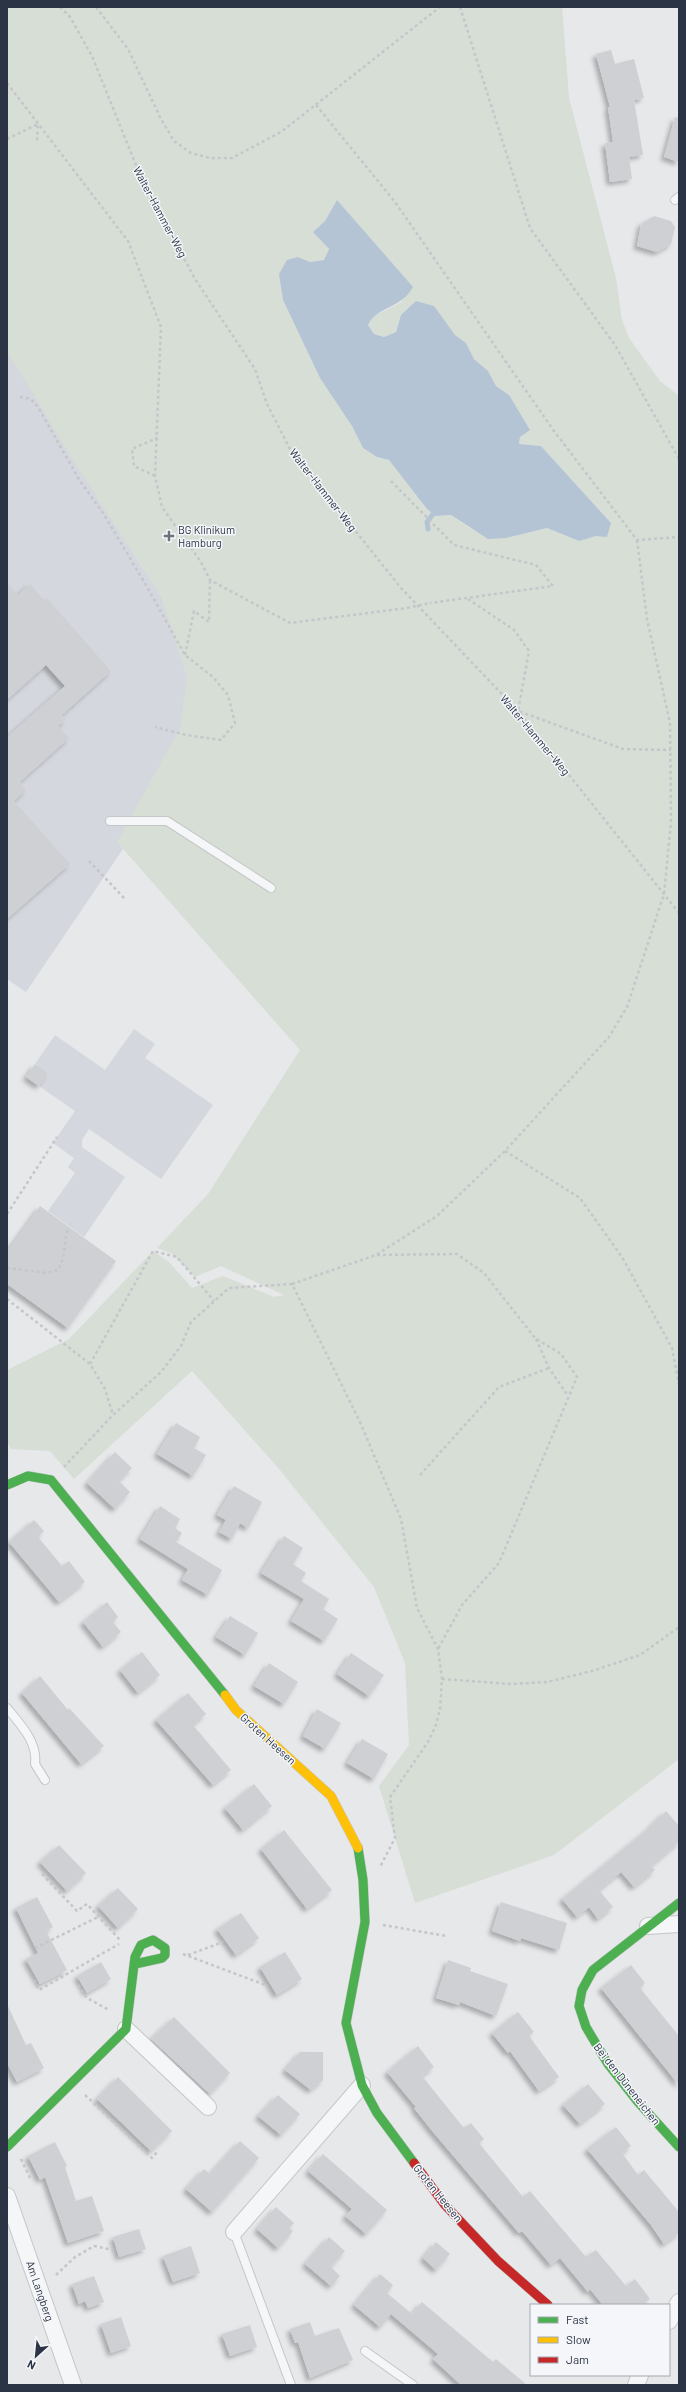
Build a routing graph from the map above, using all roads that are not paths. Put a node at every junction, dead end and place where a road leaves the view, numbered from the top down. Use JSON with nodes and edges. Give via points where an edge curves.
{"nodes":[{"id":1,"x":110,"y":820,"type":"dead end"},
{"id":2,"x":271,"y":888,"type":"dead end"},
{"id":3,"x":7,"y":1485,"type":"edge"},
{"id":4,"x":7,"y":1708,"type":"edge"},
{"id":5,"x":46,"y":1780,"type":"dead end"},
{"id":6,"x":679,"y":1902,"type":"edge"},
{"id":7,"x":679,"y":1924,"type":"edge"},
{"id":8,"x":648,"y":1926,"type":"junction"},
{"id":9,"x":135,"y":1964,"type":"junction"},
{"id":10,"x":127,"y":2025,"type":"junction"},
{"id":11,"x":362,"y":2085,"type":"junction"},
{"id":12,"x":208,"y":2107,"type":"dead end"},
{"id":13,"x":7,"y":2147,"type":"edge"},
{"id":14,"x":679,"y":2147,"type":"edge"},
{"id":15,"x":7,"y":2196,"type":"edge"},
{"id":16,"x":234,"y":2232,"type":"joint"},
{"id":17,"x":679,"y":2302,"type":"edge"},
{"id":18,"x":547,"y":2304,"type":"edge"},
{"id":19,"x":670,"y":2319,"type":"edge"},
{"id":20,"x":365,"y":2351,"type":"dead end"},
{"id":21,"x":73,"y":2385,"type":"edge"},
{"id":22,"x":291,"y":2385,"type":"edge"},
{"id":23,"x":413,"y":2385,"type":"edge"}],
"edges":[{"from":1,"to":2,"type":"lane","via":[[166,821]]},
{"from":3,"to":11,"type":"street","name":"Groten Heesen","via":[[28,1476],[51,1480],[197,1658],[236,1710],[330,1796],[358,1848],[363,1880],[365,1922],[346,2023]]},
{"from":4,"to":5,"type":"lane","via":[[25,1730],[37,1752],[35,1764]]},
{"from":6,"to":8,"type":"street","name":"Bei den Düneneichen"},
{"from":7,"to":8,"type":"street"},
{"from":8,"to":14,"type":"street","name":"Bei den Düneneichen","via":[[593,1970],[583,1987],[580,2012],[599,2050],[645,2110]]},
{"from":9,"to":9,"type":"street","via":[[137,1951],[145,1941],[159,1942],[166,1951],[157,1961]]},
{"from":9,"to":10,"type":"street"},
{"from":10,"to":12,"type":"street"},
{"from":10,"to":13,"type":"street"},
{"from":11,"to":16,"type":"street"},
{"from":11,"to":18,"type":"street","name":"Groten Heesen","via":[[377,2113],[444,2205],[498,2261]]},
{"from":15,"to":21,"type":"street","name":"Am Langberg"},
{"from":16,"to":22,"type":"lane"},
{"from":17,"to":19,"type":"street"},
{"from":20,"to":23,"type":"lane"}]}
